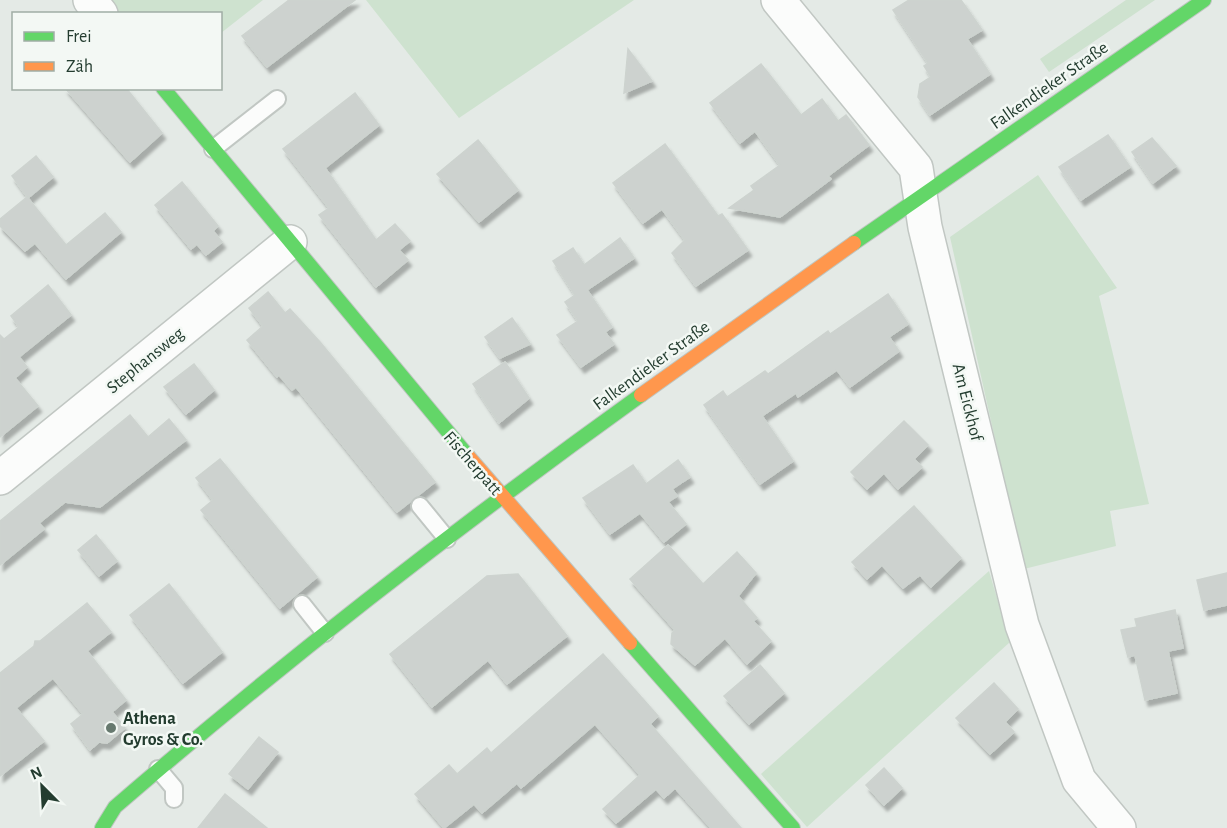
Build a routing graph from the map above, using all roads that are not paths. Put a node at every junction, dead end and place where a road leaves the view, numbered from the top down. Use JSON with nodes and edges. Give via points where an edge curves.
{"nodes":[{"id":1,"x":90,"y":0,"type":"edge"},
{"id":2,"x":778,"y":0,"type":"edge"},
{"id":3,"x":1204,"y":0,"type":"edge"},
{"id":4,"x":99,"y":12,"type":"edge"},
{"id":5,"x":165,"y":90,"type":"edge"},
{"id":6,"x":277,"y":99,"type":"dead end"},
{"id":7,"x":213,"y":149,"type":"junction"},
{"id":8,"x":921,"y":194,"type":"junction"},
{"id":9,"x":290,"y":242,"type":"junction"},
{"id":10,"x":0,"y":478,"type":"edge"},
{"id":11,"x":502,"y":497,"type":"junction"},
{"id":12,"x":420,"y":506,"type":"dead end"},
{"id":13,"x":447,"y":539,"type":"junction"},
{"id":14,"x":302,"y":604,"type":"dead end"},
{"id":15,"x":324,"y":633,"type":"junction"},
{"id":16,"x":158,"y":770,"type":"junction"},
{"id":17,"x":139,"y":786,"type":"junction"},
{"id":18,"x":174,"y":799,"type":"dead end"},
{"id":19,"x":128,"y":818,"type":"dead end"},
{"id":20,"x":102,"y":828,"type":"edge"},
{"id":21,"x":793,"y":828,"type":"edge"},
{"id":22,"x":1119,"y":828,"type":"edge"}],
"edges":[{"from":1,"to":4,"type":"street"},
{"from":2,"to":8,"type":"street","name":"Am Eickhof","via":[[916,168]]},
{"from":3,"to":8,"type":"street","name":"Falkendieker Straße"},
{"from":5,"to":7,"type":"street","name":"Fischerpatt"},
{"from":6,"to":7,"type":"lane"},
{"from":7,"to":9,"type":"street","name":"Fischerpatt"},
{"from":8,"to":11,"type":"street","name":"Falkendieker Straße"},
{"from":8,"to":22,"type":"street","name":"Am Eickhof","via":[[1022,625],[1079,780]]},
{"from":9,"to":10,"type":"street","name":"Stephansweg"},
{"from":9,"to":11,"type":"street","name":"Fischerpatt"},
{"from":11,"to":13,"type":"street","name":"Falkendieker Straße"},
{"from":11,"to":21,"type":"street","name":"Fischerpatt"},
{"from":12,"to":13,"type":"lane"},
{"from":13,"to":15,"type":"street","name":"Falkendieker Straße"},
{"from":14,"to":15,"type":"lane"},
{"from":15,"to":16,"type":"street","name":"Falkendieker Straße"},
{"from":16,"to":17,"type":"street","name":"Falkendieker Straße"},
{"from":16,"to":18,"type":"lane","via":[[174,788]]},
{"from":17,"to":19,"type":"street"},
{"from":17,"to":20,"type":"street","name":"Falkendieker Straße","via":[[115,807]]}]}
